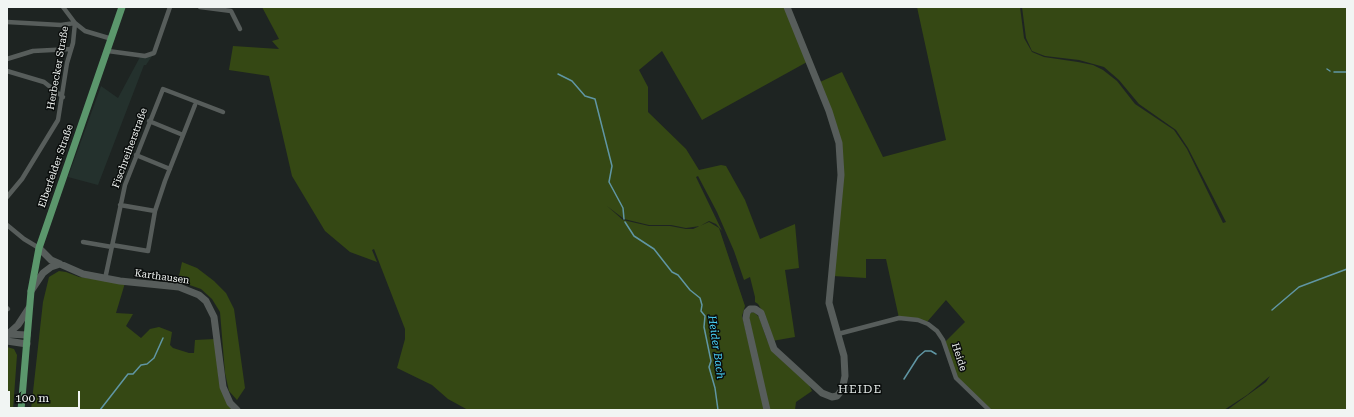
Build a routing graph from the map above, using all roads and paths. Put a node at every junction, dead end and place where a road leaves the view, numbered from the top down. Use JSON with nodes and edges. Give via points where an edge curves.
{"nodes":[{"id":1,"x":63,"y":7,"type":"edge"},
{"id":2,"x":122,"y":7,"type":"edge"},
{"id":3,"x":170,"y":7,"type":"edge"},
{"id":4,"x":200,"y":7,"type":"edge"},
{"id":5,"x":788,"y":7,"type":"edge"},
{"id":6,"x":7,"y":22,"type":"edge"},
{"id":7,"x":75,"y":23,"type":"junction"},
{"id":8,"x":240,"y":29,"type":"dead end"},
{"id":9,"x":112,"y":39,"type":"junction"},
{"id":10,"x":72,"y":49,"type":"junction"},
{"id":11,"x":108,"y":51,"type":"junction"},
{"id":12,"x":7,"y":59,"type":"edge"},
{"id":13,"x":7,"y":71,"type":"edge"},
{"id":14,"x":63,"y":97,"type":"junction"},
{"id":15,"x":195,"y":105,"type":"dead end"},
{"id":16,"x":223,"y":112,"type":"dead end"},
{"id":17,"x":149,"y":121,"type":"junction"},
{"id":18,"x":183,"y":135,"type":"junction"},
{"id":19,"x":136,"y":155,"type":"junction"},
{"id":20,"x":170,"y":169,"type":"junction"},
{"id":21,"x":7,"y":198,"type":"edge"},
{"id":22,"x":120,"y":205,"type":"junction"},
{"id":23,"x":155,"y":211,"type":"junction"},
{"id":24,"x":7,"y":225,"type":"edge"},
{"id":25,"x":83,"y":242,"type":"dead end"},
{"id":26,"x":112,"y":246,"type":"junction"},
{"id":27,"x":39,"y":248,"type":"junction"},
{"id":28,"x":61,"y":265,"type":"junction"},
{"id":29,"x":105,"y":279,"type":"junction"},
{"id":30,"x":31,"y":291,"type":"junction"},
{"id":31,"x":30,"y":306,"type":"junction"},
{"id":32,"x":838,"y":334,"type":"junction"},
{"id":33,"x":27,"y":335,"type":"junction"},
{"id":34,"x":8,"y":336,"type":"edge"},
{"id":35,"x":27,"y":344,"type":"junction"},
{"id":36,"x":22,"y":410,"type":"edge"},
{"id":37,"x":237,"y":410,"type":"edge"},
{"id":38,"x":767,"y":410,"type":"edge"},
{"id":39,"x":989,"y":410,"type":"edge"}],
"edges":[{"from":1,"to":7,"type":"street","name":"Herbecker Straße"},
{"from":2,"to":9,"type":"main road","name":"Elberfelder Straße"},
{"from":3,"to":11,"type":"street","via":[[154,53],[137,56]]},
{"from":4,"to":8,"type":"street","via":[[231,11]]},
{"from":5,"to":32,"type":"main road","via":[[838,137],[841,175],[829,297],[830,311]]},
{"from":6,"to":7,"type":"street","via":[[60,25]]},
{"from":7,"to":9,"type":"street","name":"Herbecker Straße","via":[[85,31]]},
{"from":7,"to":10,"type":"street","name":"Herbecker Straße"},
{"from":9,"to":11,"type":"main road","name":"Elberfelder Straße"},
{"from":10,"to":12,"type":"street","via":[[33,51]]},
{"from":10,"to":14,"type":"street","name":"Herbecker Straße"},
{"from":11,"to":27,"type":"main road","name":"Elberfelder Straße"},
{"from":13,"to":14,"type":"street","via":[[44,82]]},
{"from":14,"to":21,"type":"street","name":"Herbecker Straße","via":[[58,120],[22,179]]},
{"from":15,"to":18,"type":"street"},
{"from":16,"to":17,"type":"street","name":"Fischreiherstraße","via":[[163,89]]},
{"from":17,"to":18,"type":"street"},
{"from":17,"to":19,"type":"street","name":"Fischreiherstraße"},
{"from":18,"to":20,"type":"street"},
{"from":19,"to":20,"type":"street"},
{"from":19,"to":22,"type":"street","name":"Fischreiherstraße"},
{"from":20,"to":23,"type":"street"},
{"from":22,"to":23,"type":"street"},
{"from":22,"to":26,"type":"street","name":"Fischreiherstraße"},
{"from":23,"to":26,"type":"street","via":[[148,251]]},
{"from":24,"to":27,"type":"street"},
{"from":25,"to":26,"type":"street"},
{"from":26,"to":29,"type":"street","name":"Fischreiherstraße"},
{"from":27,"to":28,"type":"main road","name":"Karthausen"},
{"from":27,"to":30,"type":"main road","name":"Elberfelder Straße"},
{"from":28,"to":29,"type":"main road","name":"Karthausen"},
{"from":28,"to":30,"type":"main road","via":[[51,267],[43,273]]},
{"from":29,"to":37,"type":"main road","name":"Karthausen","via":[[180,287],[206,301],[214,317],[225,394]]},
{"from":30,"to":31,"type":"main road","name":"Elberfelder Straße"},
{"from":31,"to":33,"type":"main road","name":"Elberfelder Straße"},
{"from":31,"to":34,"type":"main road"},
{"from":32,"to":38,"type":"main road","via":[[844,358],[843,387],[836,396],[829,397],[822,394],[771,345],[761,313],[755,309],[750,309],[746,313]]},
{"from":32,"to":39,"type":"street","name":"Heide","via":[[899,318],[928,324],[943,340],[956,378]]},
{"from":33,"to":34,"type":"main road"},
{"from":33,"to":35,"type":"main road","name":"Elberfelder Straße"},
{"from":34,"to":35,"type":"main road"},
{"from":35,"to":36,"type":"main road","name":"Elberfelder Straße"}]}
